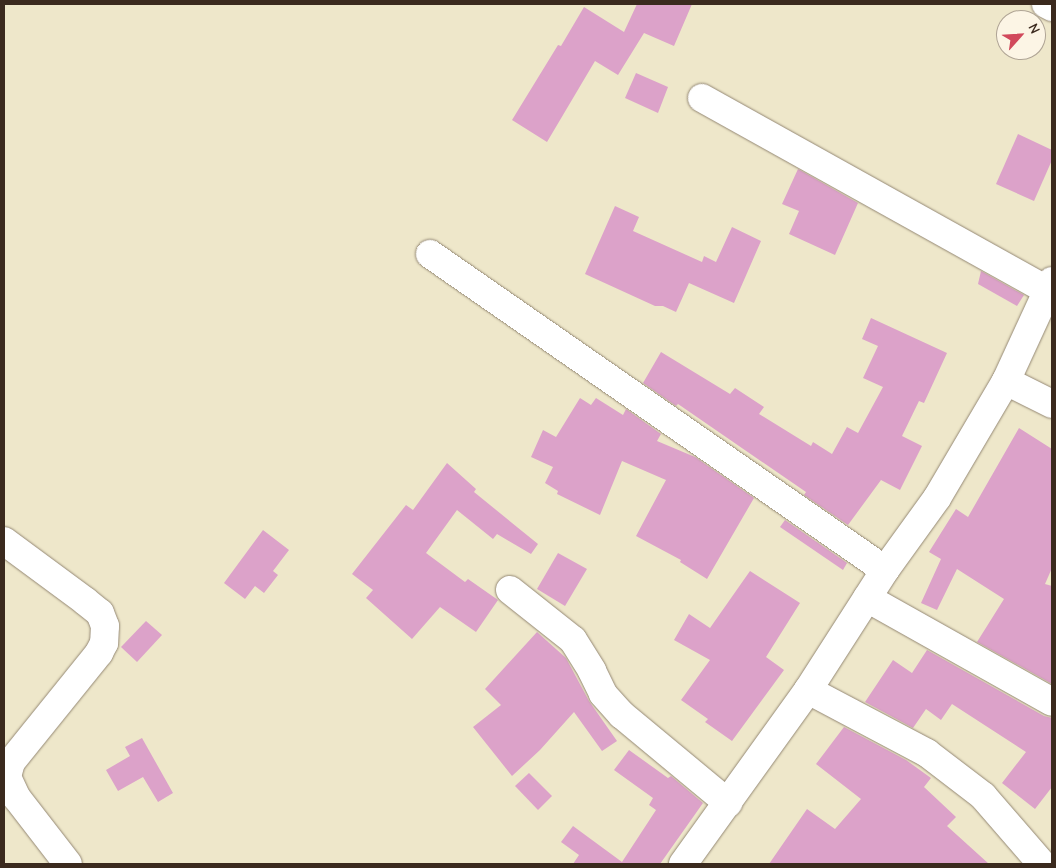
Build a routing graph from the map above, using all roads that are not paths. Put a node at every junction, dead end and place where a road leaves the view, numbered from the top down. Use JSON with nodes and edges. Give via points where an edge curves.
{"nodes":[{"id":1,"x":1046,"y":4,"type":"edge"},
{"id":2,"x":1052,"y":7,"type":"edge"},
{"id":3,"x":702,"y":98,"type":"dead end"},
{"id":4,"x":430,"y":254,"type":"dead end"},
{"id":5,"x":1050,"y":286,"type":"edge"},
{"id":6,"x":1006,"y":381,"type":"junction"},
{"id":7,"x":1052,"y":404,"type":"edge"},
{"id":8,"x":4,"y":541,"type":"edge"},
{"id":9,"x":885,"y":570,"type":"junction"},
{"id":10,"x":510,"y":590,"type":"dead end"},
{"id":11,"x":867,"y":598,"type":"junction"},
{"id":12,"x":808,"y":690,"type":"junction"},
{"id":13,"x":1052,"y":702,"type":"edge"},
{"id":14,"x":728,"y":803,"type":"junction"},
{"id":15,"x":68,"y":864,"type":"edge"},
{"id":16,"x":683,"y":864,"type":"edge"},
{"id":17,"x":1042,"y":864,"type":"edge"}],
"edges":[{"from":1,"to":2,"type":"street"},
{"from":3,"to":5,"type":"street"},
{"from":4,"to":9,"type":"street"},
{"from":5,"to":6,"type":"street"},
{"from":6,"to":7,"type":"street"},
{"from":6,"to":9,"type":"street","via":[[937,498]]},
{"from":8,"to":15,"type":"street","via":[[100,613],[105,626],[104,643],[99,653],[11,762],[7,777],[17,798]]},
{"from":9,"to":11,"type":"street"},
{"from":10,"to":14,"type":"street","via":[[572,640],[592,670],[602,694],[622,715]]},
{"from":11,"to":12,"type":"street"},
{"from":11,"to":13,"type":"street"},
{"from":12,"to":14,"type":"street"},
{"from":12,"to":17,"type":"street","via":[[927,753],[982,796]]},
{"from":14,"to":16,"type":"street"}]}
